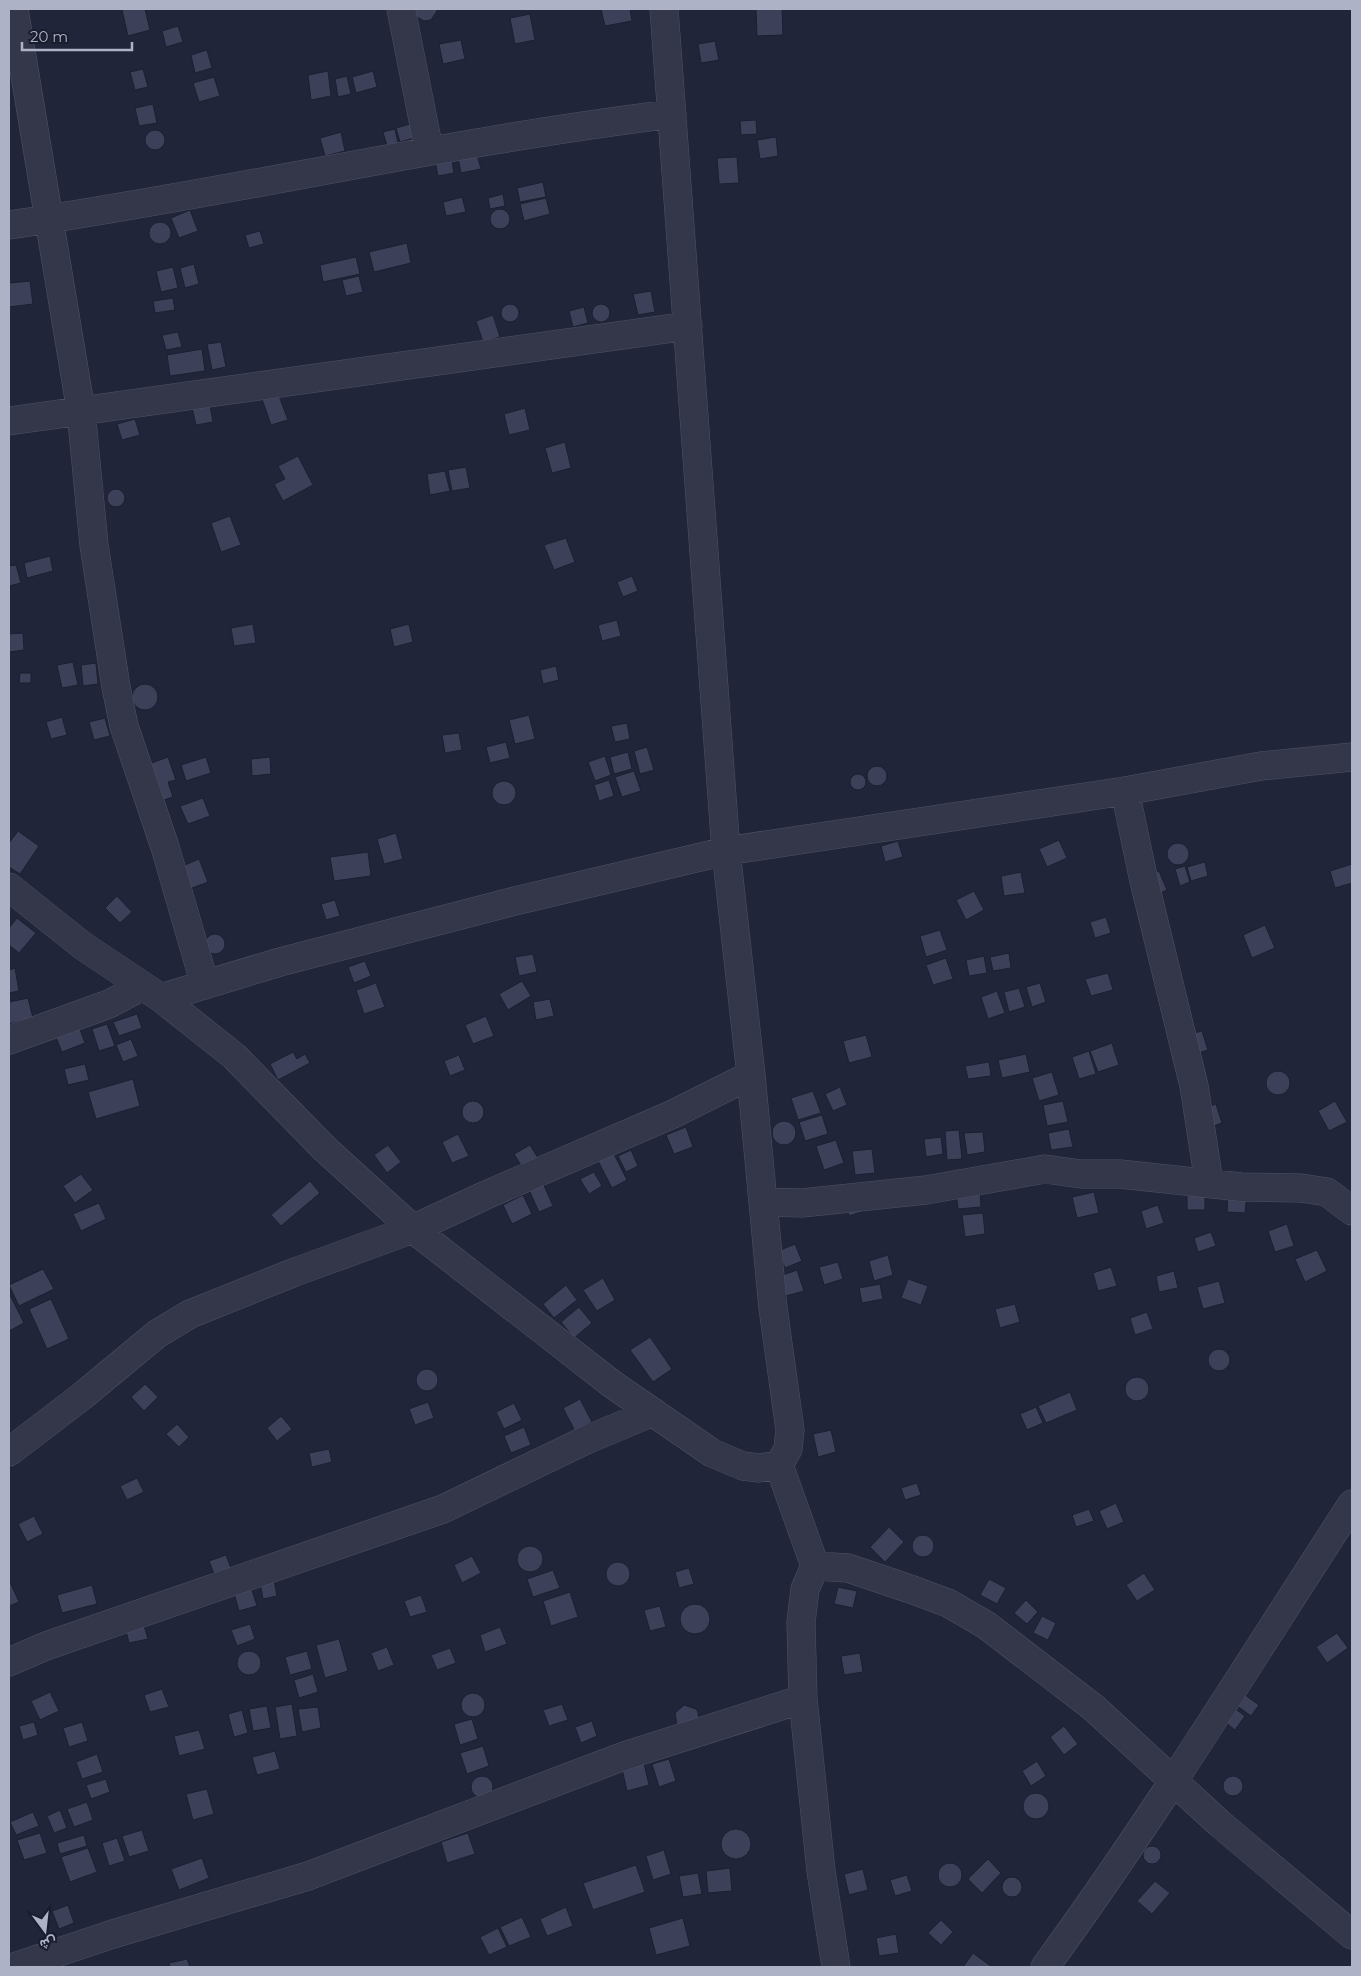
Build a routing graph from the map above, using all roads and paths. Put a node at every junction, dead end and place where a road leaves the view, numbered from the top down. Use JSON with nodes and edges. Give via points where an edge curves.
{"nodes":[{"id":1,"x":14,"y":9,"type":"edge"},
{"id":2,"x":401,"y":9,"type":"edge"},
{"id":3,"x":664,"y":9,"type":"edge"},
{"id":4,"x":672,"y":114,"type":"junction"},
{"id":5,"x":429,"y":150,"type":"junction"},
{"id":6,"x":48,"y":220,"type":"junction"},
{"id":7,"x":9,"y":225,"type":"edge"},
{"id":8,"x":688,"y":326,"type":"junction"},
{"id":9,"x":81,"y":411,"type":"junction"},
{"id":10,"x":9,"y":421,"type":"edge"},
{"id":11,"x":1352,"y":757,"type":"edge"},
{"id":12,"x":1125,"y":792,"type":"junction"},
{"id":13,"x":726,"y":852,"type":"junction"},
{"id":14,"x":9,"y":887,"type":"edge"},
{"id":15,"x":205,"y":985,"type":"junction"},
{"id":16,"x":151,"y":992,"type":"junction"},
{"id":17,"x":9,"y":1040,"type":"edge"},
{"id":18,"x":751,"y":1075,"type":"junction"},
{"id":19,"x":1209,"y":1182,"type":"junction"},
{"id":20,"x":764,"y":1202,"type":"junction"},
{"id":21,"x":1352,"y":1211,"type":"edge"},
{"id":22,"x":413,"y":1229,"type":"junction"},
{"id":23,"x":653,"y":1412,"type":"junction"},
{"id":24,"x":9,"y":1452,"type":"edge"},
{"id":25,"x":778,"y":1465,"type":"junction"},
{"id":26,"x":1352,"y":1504,"type":"edge"},
{"id":27,"x":815,"y":1566,"type":"junction"},
{"id":28,"x":9,"y":1662,"type":"edge"},
{"id":29,"x":803,"y":1699,"type":"junction"},
{"id":30,"x":1172,"y":1781,"type":"junction"},
{"id":31,"x":1352,"y":1935,"type":"edge"},
{"id":32,"x":14,"y":1967,"type":"edge"},
{"id":33,"x":836,"y":1967,"type":"edge"},
{"id":34,"x":1045,"y":1967,"type":"edge"}],
"edges":[{"from":1,"to":6,"type":"street"},
{"from":2,"to":5,"type":"street"},
{"from":3,"to":4,"type":"street"},
{"from":4,"to":5,"type":"street"},
{"from":4,"to":8,"type":"street"},
{"from":5,"to":6,"type":"street"},
{"from":6,"to":7,"type":"street"},
{"from":6,"to":9,"type":"street"},
{"from":8,"to":9,"type":"street"},
{"from":8,"to":13,"type":"street"},
{"from":9,"to":10,"type":"street"},
{"from":9,"to":15,"type":"street","via":[[102,610],[124,726],[165,847]]},
{"from":11,"to":12,"type":"street","via":[[1262,766]]},
{"from":12,"to":13,"type":"street"},
{"from":12,"to":19,"type":"street","via":[[1194,1086]]},
{"from":13,"to":15,"type":"street","via":[[511,902],[280,962]]},
{"from":13,"to":18,"type":"street"},
{"from":14,"to":16,"type":"street","via":[[83,946]]},
{"from":15,"to":16,"type":"street"},
{"from":16,"to":17,"type":"street"},
{"from":16,"to":22,"type":"street","via":[[234,1056],[325,1149]]},
{"from":18,"to":20,"type":"street"},
{"from":18,"to":22,"type":"street","via":[[673,1114]]},
{"from":19,"to":20,"type":"street","via":[[1045,1169],[926,1190],[802,1204]]},
{"from":19,"to":21,"type":"street","via":[[1327,1192]]},
{"from":20,"to":25,"type":"street","via":[[773,1308],[790,1430],[788,1449]]},
{"from":22,"to":23,"type":"street","via":[[612,1384]]},
{"from":22,"to":24,"type":"street","via":[[190,1314],[158,1334]]},
{"from":23,"to":25,"type":"street","via":[[712,1453],[743,1466]]},
{"from":23,"to":28,"type":"street","via":[[584,1441],[443,1509],[315,1551]]},
{"from":25,"to":27,"type":"street"},
{"from":26,"to":30,"type":"street"},
{"from":27,"to":29,"type":"street","via":[[805,1589],[801,1622]]},
{"from":27,"to":30,"type":"street","via":[[848,1568],[931,1596],[986,1625],[1094,1708]]},
{"from":29,"to":32,"type":"street","via":[[624,1756],[308,1876]]},
{"from":29,"to":33,"type":"street","via":[[821,1871]]},
{"from":30,"to":31,"type":"street"},
{"from":30,"to":34,"type":"street"}]}
